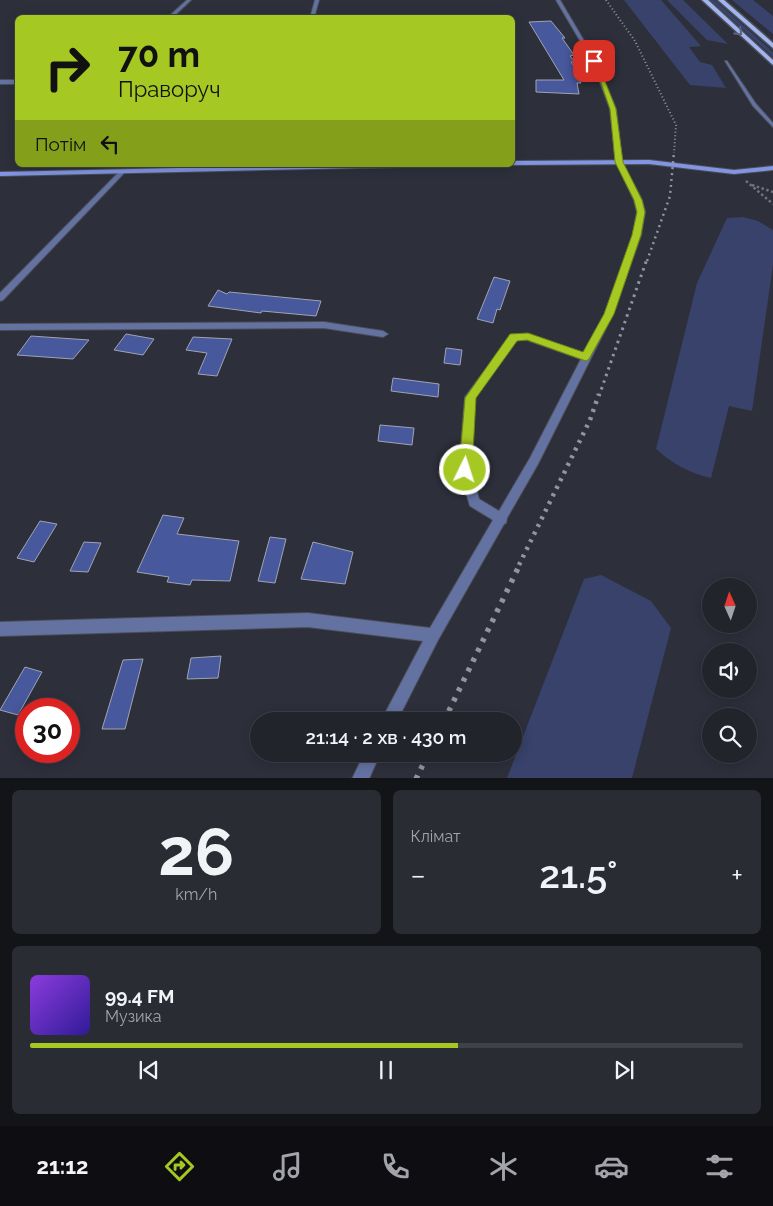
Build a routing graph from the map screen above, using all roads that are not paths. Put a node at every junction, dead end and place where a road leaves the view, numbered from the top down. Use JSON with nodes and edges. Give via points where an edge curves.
{"nodes":[{"id":1,"x":189,"y":0,"type":"edge"},
{"id":2,"x":317,"y":0,"type":"edge"},
{"id":3,"x":558,"y":0,"type":"edge"},
{"id":4,"x":705,"y":0,"type":"edge"},
{"id":5,"x":720,"y":0,"type":"edge"},
{"id":6,"x":172,"y":15,"type":"edge"},
{"id":7,"x":313,"y":15,"type":"edge"},
{"id":8,"x":773,"y":46,"type":"edge"},
{"id":9,"x":726,"y":62,"type":"dead end"},
{"id":10,"x":773,"y":63,"type":"edge"},
{"id":11,"x":0,"y":82,"type":"edge"},
{"id":12,"x":15,"y":82,"type":"edge"},
{"id":13,"x":773,"y":126,"type":"edge"},
{"id":14,"x":619,"y":162,"type":"junction"},
{"id":15,"x":515,"y":163,"type":"edge"},
{"id":16,"x":240,"y":167,"type":"edge"},
{"id":17,"x":773,"y":168,"type":"edge"},
{"id":18,"x":123,"y":172,"type":"junction"},
{"id":19,"x":0,"y":174,"type":"edge"},
{"id":20,"x":0,"y":298,"type":"edge"},
{"id":21,"x":0,"y":327,"type":"edge"},
{"id":22,"x":383,"y":334,"type":"dead end"},
{"id":23,"x":586,"y":357,"type":"junction"},
{"id":24,"x":502,"y":519,"type":"junction"},
{"id":25,"x":0,"y":629,"type":"edge"},
{"id":26,"x":433,"y":635,"type":"junction"},
{"id":27,"x":394,"y":712,"type":"edge"},
{"id":28,"x":368,"y":762,"type":"edge"},
{"id":29,"x":360,"y":778,"type":"edge"}],
"edges":[{"from":1,"to":6,"type":"street"},
{"from":2,"to":7,"type":"street"},
{"from":3,"to":14,"type":"street","via":[[594,61],[605,87],[617,129]]},
{"from":4,"to":10,"type":"main road","one_way":true},
{"from":5,"to":8,"type":"main road"},
{"from":9,"to":13,"type":"lane","via":[[754,105]]},
{"from":11,"to":12,"type":"street"},
{"from":14,"to":15,"type":"street"},
{"from":14,"to":17,"type":"street","via":[[649,162],[734,172]]},
{"from":14,"to":23,"type":"street","via":[[641,212],[637,235],[609,314]]},
{"from":16,"to":18,"type":"street"},
{"from":18,"to":19,"type":"street"},
{"from":18,"to":20,"type":"street"},
{"from":21,"to":22,"type":"street","via":[[324,325]]},
{"from":23,"to":24,"type":"street"},
{"from":23,"to":24,"type":"street","via":[[528,337],[514,337],[470,398],[465,470],[474,502]]},
{"from":24,"to":26,"type":"street"},
{"from":25,"to":26,"type":"street","via":[[308,620]]},
{"from":26,"to":27,"type":"street"},
{"from":28,"to":29,"type":"street"}]}
